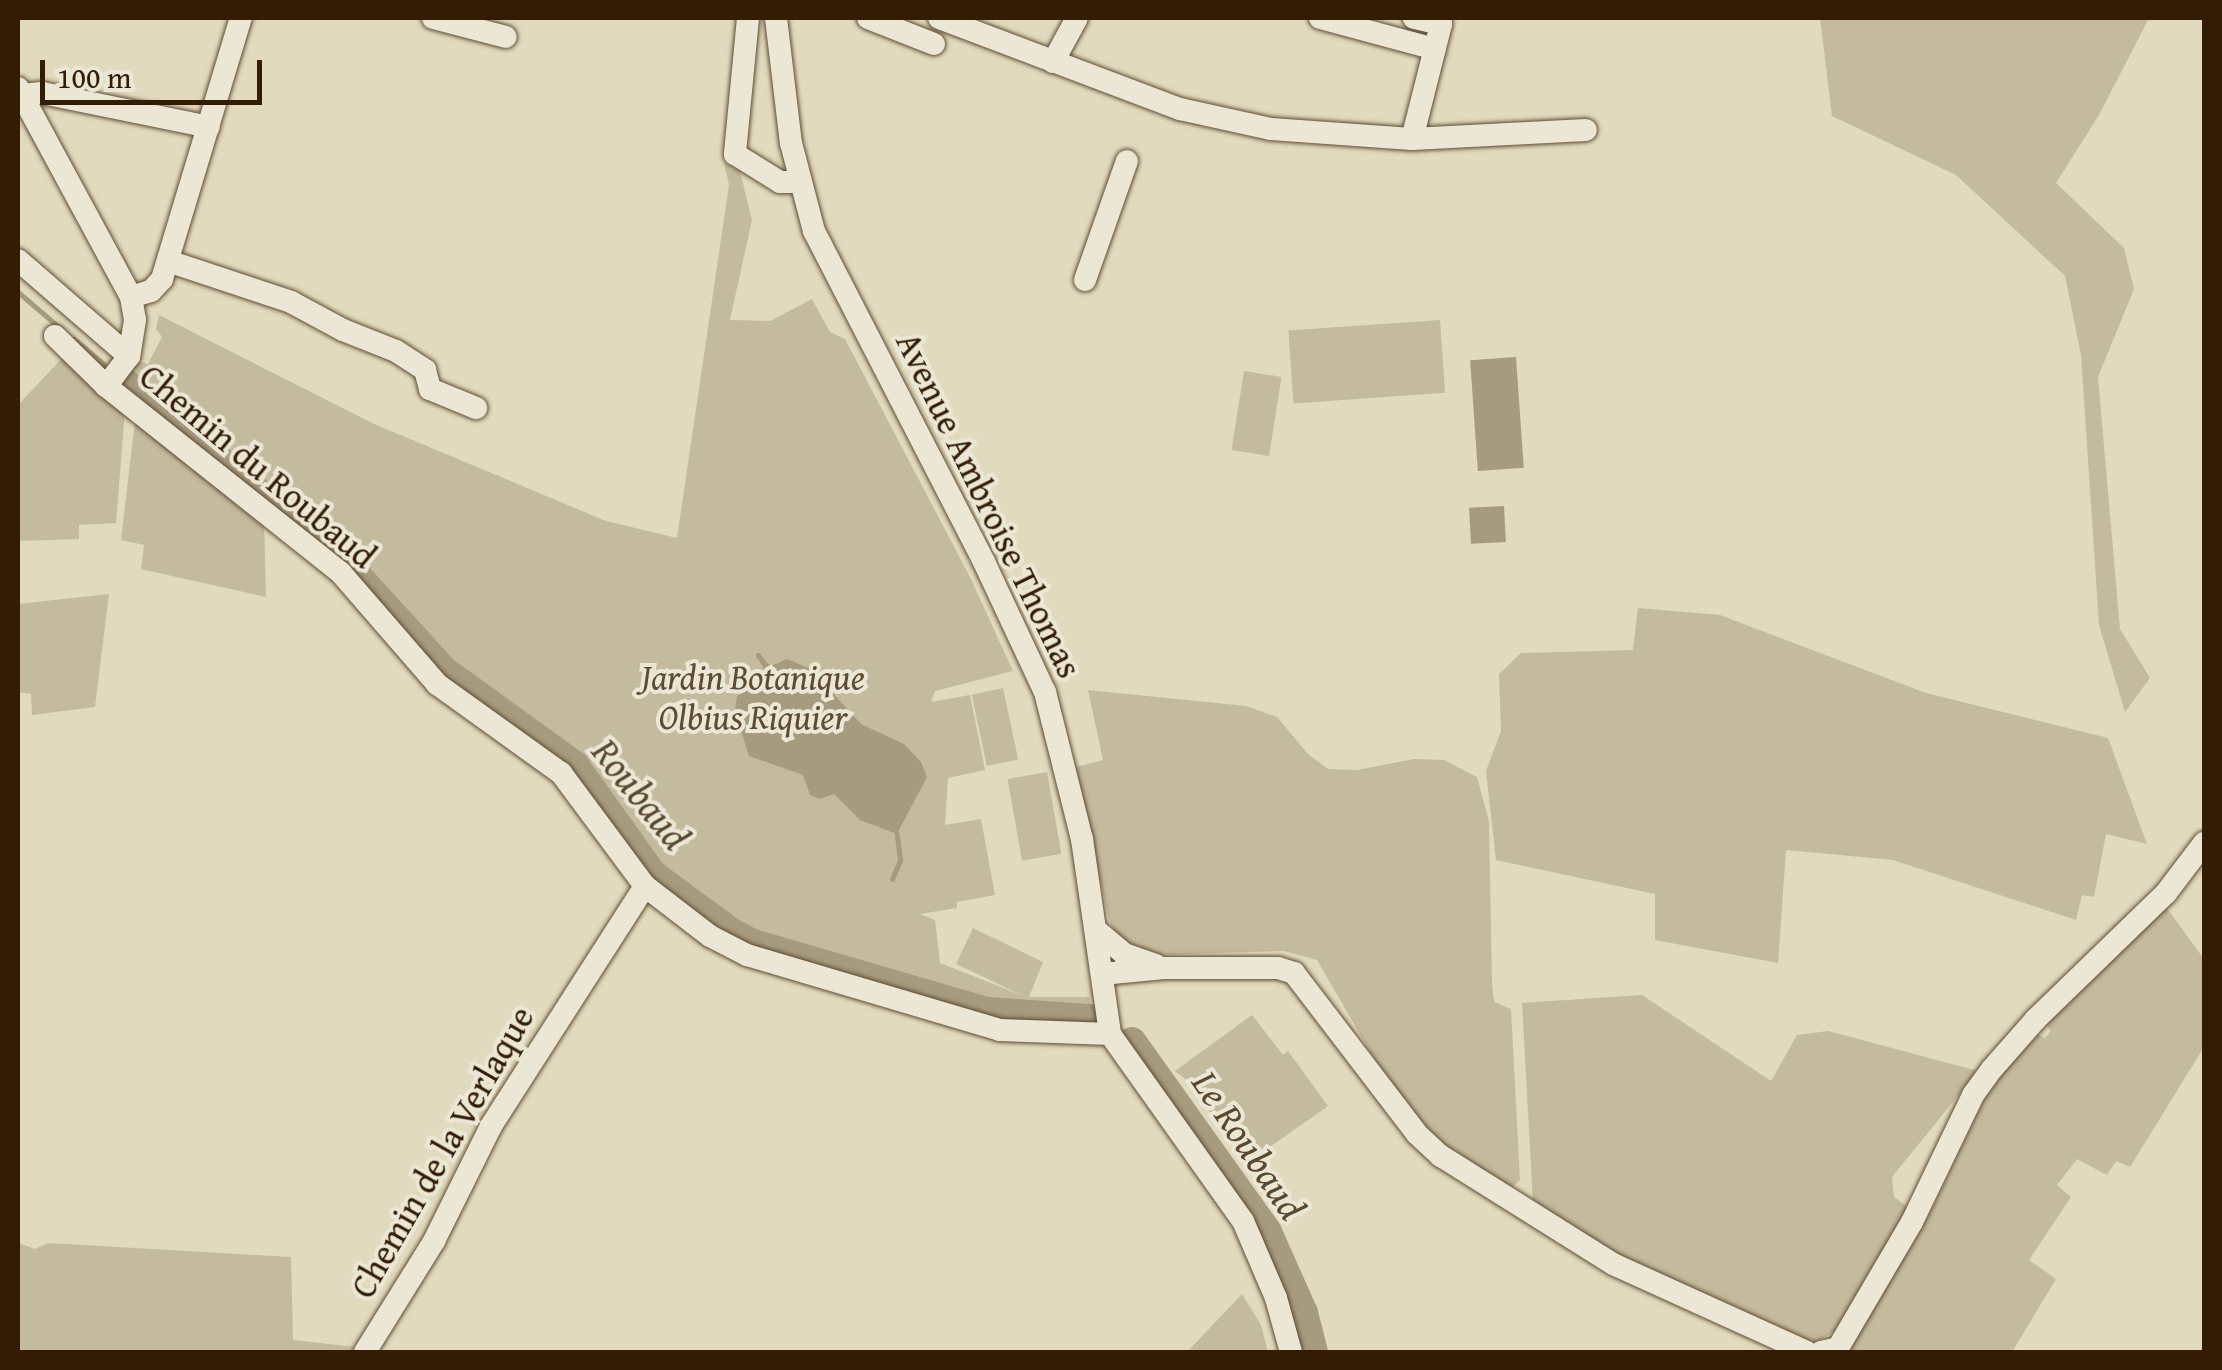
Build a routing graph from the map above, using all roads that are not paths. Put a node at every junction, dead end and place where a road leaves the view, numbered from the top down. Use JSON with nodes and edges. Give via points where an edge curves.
{"nodes":[{"id":1,"x":241,"y":18,"type":"edge"},
{"id":2,"x":433,"y":18,"type":"edge"},
{"id":3,"x":748,"y":18,"type":"edge"},
{"id":4,"x":776,"y":18,"type":"edge"},
{"id":5,"x":868,"y":18,"type":"edge"},
{"id":6,"x":939,"y":18,"type":"edge"},
{"id":7,"x":1077,"y":18,"type":"edge"},
{"id":8,"x":1320,"y":18,"type":"edge"},
{"id":9,"x":1414,"y":18,"type":"edge"},
{"id":10,"x":506,"y":38,"type":"dead end"},
{"id":11,"x":934,"y":44,"type":"dead end"},
{"id":12,"x":1435,"y":49,"type":"junction"},
{"id":13,"x":1053,"y":62,"type":"junction"},
{"id":14,"x":20,"y":92,"type":"edge"},
{"id":15,"x":209,"y":126,"type":"junction"},
{"id":16,"x":1586,"y":130,"type":"dead end"},
{"id":17,"x":1412,"y":139,"type":"junction"},
{"id":18,"x":1127,"y":161,"type":"dead end"},
{"id":19,"x":798,"y":182,"type":"junction"},
{"id":20,"x":18,"y":260,"type":"edge"},
{"id":21,"x":168,"y":261,"type":"junction"},
{"id":22,"x":1086,"y":280,"type":"dead end"},
{"id":23,"x":131,"y":297,"type":"junction"},
{"id":24,"x":54,"y":336,"type":"dead end"},
{"id":25,"x":129,"y":356,"type":"junction"},
{"id":26,"x":106,"y":386,"type":"junction"},
{"id":27,"x":476,"y":408,"type":"dead end"},
{"id":28,"x":2204,"y":842,"type":"edge"},
{"id":29,"x":646,"y":886,"type":"junction"},
{"id":30,"x":1096,"y":931,"type":"junction"},
{"id":31,"x":1124,"y":954,"type":"junction"},
{"id":32,"x":1101,"y":968,"type":"junction"},
{"id":33,"x":1164,"y":968,"type":"junction"},
{"id":34,"x":1110,"y":1034,"type":"junction"},
{"id":35,"x":365,"y":1352,"type":"edge"},
{"id":36,"x":1290,"y":1352,"type":"edge"},
{"id":37,"x":1802,"y":1352,"type":"edge"},
{"id":38,"x":1821,"y":1352,"type":"edge"}],
"edges":[{"from":1,"to":15,"type":"street"},
{"from":2,"to":10,"type":"street"},
{"from":3,"to":19,"type":"street","via":[[735,154],[780,182]]},
{"from":4,"to":19,"type":"street","name":"Avenue Ambroise Thomas"},
{"from":5,"to":11,"type":"street"},
{"from":6,"to":13,"type":"street"},
{"from":7,"to":13,"type":"street"},
{"from":8,"to":12,"type":"street"},
{"from":9,"to":12,"type":"street","via":[[1440,24]]},
{"from":12,"to":17,"type":"street"},
{"from":13,"to":17,"type":"street","via":[[1180,110],[1270,129]]},
{"from":14,"to":15,"type":"street"},
{"from":14,"to":23,"type":"street"},
{"from":15,"to":21,"type":"street"},
{"from":16,"to":17,"type":"street"},
{"from":18,"to":22,"type":"street"},
{"from":19,"to":30,"type":"street","name":"Avenue Ambroise Thomas","via":[[814,232],[1045,692],[1072,786]]},
{"from":20,"to":25,"type":"street"},
{"from":21,"to":23,"type":"street","via":[[151,291]]},
{"from":21,"to":27,"type":"street","via":[[291,302],[396,351],[424,370],[430,390]]},
{"from":23,"to":25,"type":"street"},
{"from":24,"to":26,"type":"street","name":"Chemin du Roubaud"},
{"from":25,"to":26,"type":"street"},
{"from":26,"to":29,"type":"street","name":"Chemin du Roubaud","via":[[341,574],[437,684],[561,772]]},
{"from":28,"to":38,"type":"street","via":[[2166,893],[1992,1069],[1838,1348]]},
{"from":29,"to":34,"type":"street","name":"Chemin du Roubaud","via":[[710,936],[747,955],[1000,1030]]},
{"from":29,"to":35,"type":"street","name":"Chemin de la Verlaque","via":[[491,1126],[434,1241]]},
{"from":30,"to":31,"type":"street"},
{"from":30,"to":32,"type":"street","name":"Avenue Ambroise Thomas"},
{"from":31,"to":32,"type":"street"},
{"from":31,"to":33,"type":"street"},
{"from":32,"to":33,"type":"street"},
{"from":32,"to":34,"type":"street","name":"Avenue Ambroise Thomas"},
{"from":33,"to":37,"type":"street","via":[[1294,973],[1441,1156],[1613,1264]]},
{"from":34,"to":36,"type":"street","via":[[1242,1220],[1276,1298]]}]}
